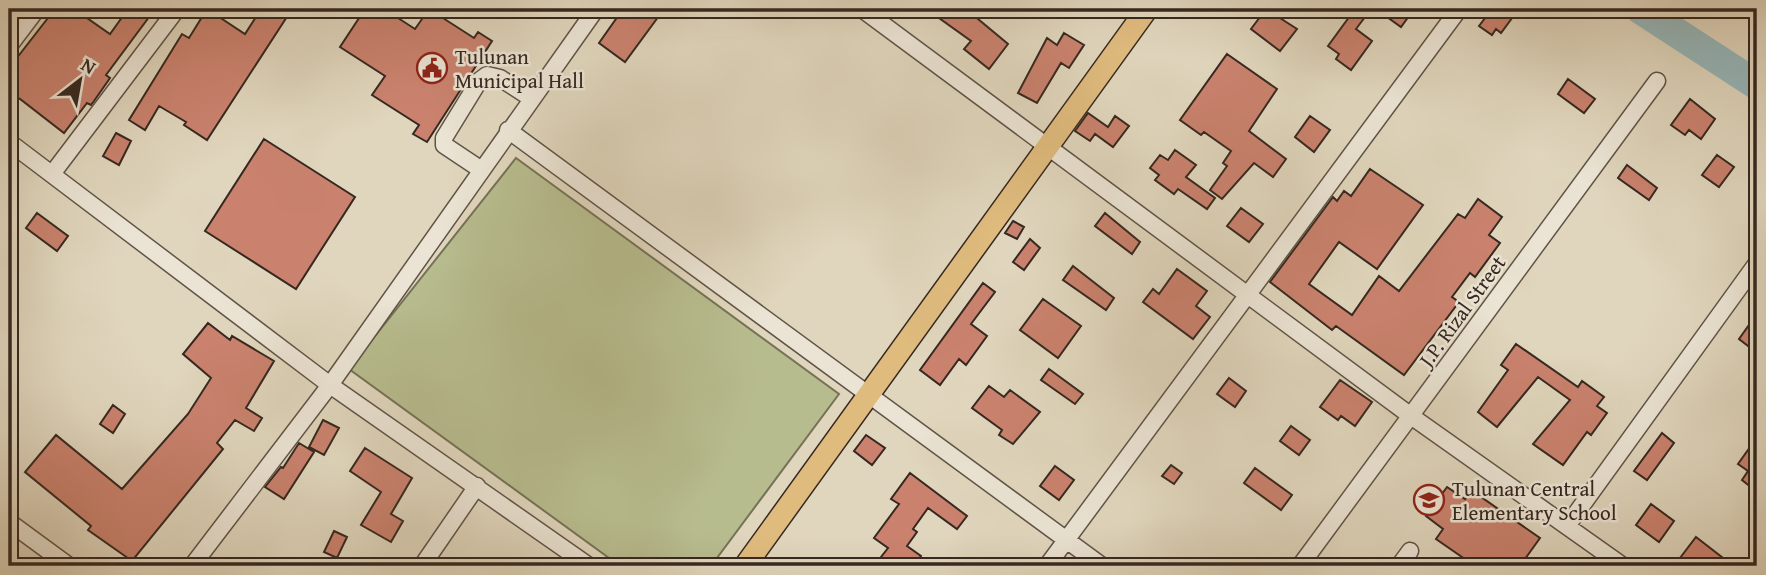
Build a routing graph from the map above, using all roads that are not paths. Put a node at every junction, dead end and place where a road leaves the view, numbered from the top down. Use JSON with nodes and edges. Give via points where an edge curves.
{"nodes":[{"id":1,"x":37,"y":9,"type":"edge"},
{"id":2,"x":177,"y":9,"type":"edge"},
{"id":3,"x":596,"y":9,"type":"edge"},
{"id":4,"x":862,"y":9,"type":"edge"},
{"id":5,"x":1147,"y":9,"type":"edge"},
{"id":6,"x":1459,"y":9,"type":"edge"},
{"id":7,"x":9,"y":46,"type":"edge"},
{"id":8,"x":1657,"y":81,"type":"dead end"},
{"id":9,"x":531,"y":98,"type":"junction"},
{"id":10,"x":508,"y":130,"type":"junction"},
{"id":11,"x":9,"y":142,"type":"edge"},
{"id":12,"x":1046,"y":148,"type":"junction"},
{"id":13,"x":480,"y":169,"type":"junction"},
{"id":14,"x":52,"y":174,"type":"junction"},
{"id":15,"x":1757,"y":263,"type":"edge"},
{"id":16,"x":1247,"y":296,"type":"junction"},
{"id":17,"x":330,"y":386,"type":"junction"},
{"id":18,"x":869,"y":394,"type":"junction"},
{"id":19,"x":1411,"y":416,"type":"junction"},
{"id":20,"x":477,"y":486,"type":"junction"},
{"id":21,"x":9,"y":522,"type":"edge"},
{"id":22,"x":1567,"y":526,"type":"junction"},
{"id":23,"x":1066,"y":540,"type":"junction"},
{"id":24,"x":1410,"y":551,"type":"dead end"},
{"id":25,"x":69,"y":566,"type":"edge"},
{"id":26,"x":192,"y":566,"type":"edge"},
{"id":27,"x":422,"y":566,"type":"edge"},
{"id":28,"x":589,"y":566,"type":"edge"},
{"id":29,"x":745,"y":566,"type":"edge"},
{"id":30,"x":1047,"y":566,"type":"edge"},
{"id":31,"x":1102,"y":566,"type":"edge"},
{"id":32,"x":1300,"y":566,"type":"edge"},
{"id":33,"x":1399,"y":566,"type":"edge"},
{"id":34,"x":1623,"y":566,"type":"edge"}],
"edges":[{"from":1,"to":7,"type":"street"},
{"from":2,"to":14,"type":"street"},
{"from":3,"to":9,"type":"street"},
{"from":4,"to":12,"type":"street"},
{"from":5,"to":12,"type":"main road"},
{"from":6,"to":16,"type":"street"},
{"from":8,"to":19,"type":"street","name":"J.P. Rizal Street"},
{"from":9,"to":10,"type":"street"},
{"from":9,"to":13,"type":"street","via":[[500,78],[487,75],[479,80],[443,138],[451,151]]},
{"from":10,"to":13,"type":"street"},
{"from":10,"to":18,"type":"street"},
{"from":11,"to":14,"type":"street"},
{"from":12,"to":16,"type":"street"},
{"from":12,"to":18,"type":"main road"},
{"from":13,"to":17,"type":"street"},
{"from":14,"to":17,"type":"street"},
{"from":15,"to":22,"type":"street"},
{"from":16,"to":19,"type":"street"},
{"from":16,"to":23,"type":"street"},
{"from":17,"to":20,"type":"street"},
{"from":17,"to":26,"type":"street"},
{"from":18,"to":23,"type":"street"},
{"from":18,"to":29,"type":"main road"},
{"from":19,"to":22,"type":"street"},
{"from":19,"to":32,"type":"street","name":"J.P. Rizal Street"},
{"from":20,"to":27,"type":"street"},
{"from":20,"to":28,"type":"street"},
{"from":21,"to":25,"type":"street"},
{"from":22,"to":34,"type":"street"},
{"from":23,"to":30,"type":"street"},
{"from":23,"to":31,"type":"street"},
{"from":24,"to":33,"type":"street"}]}
